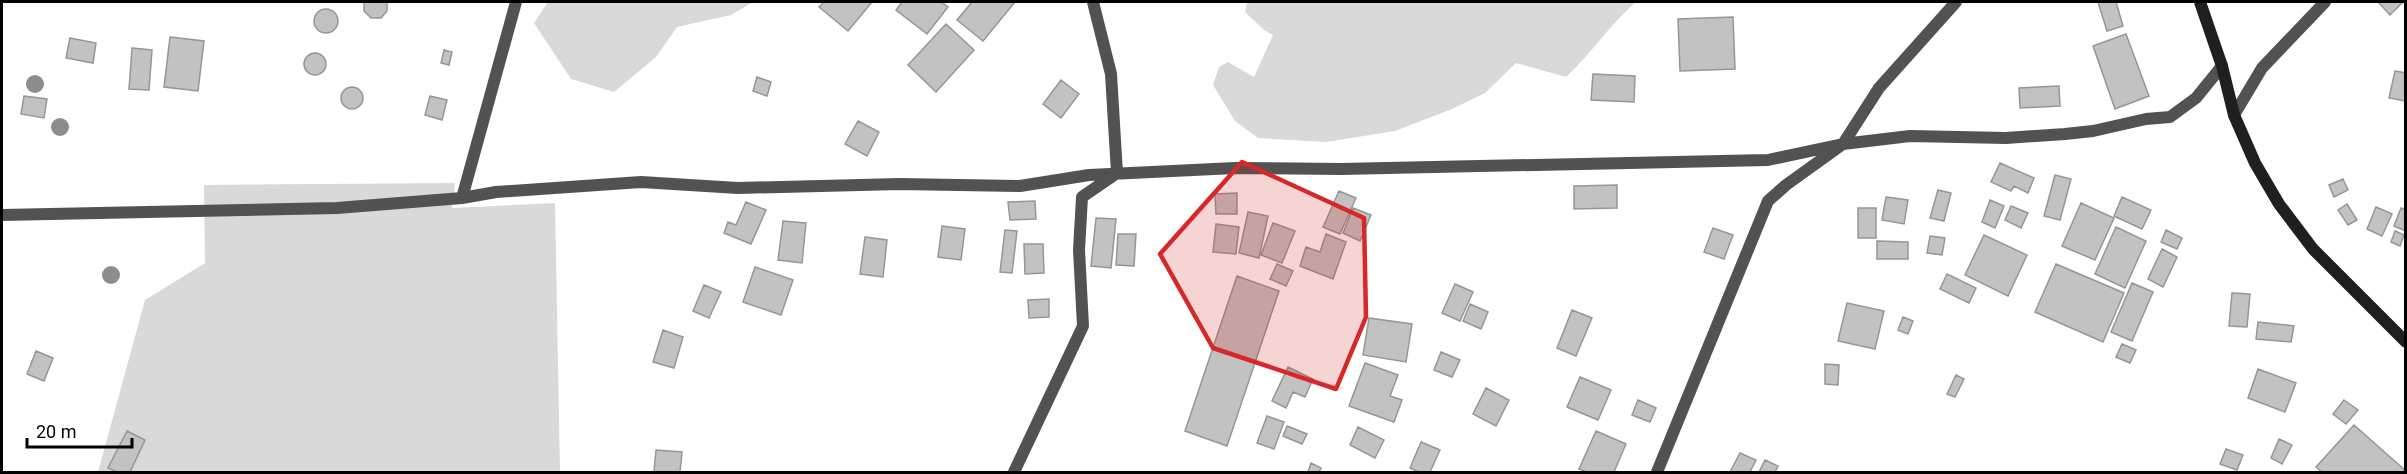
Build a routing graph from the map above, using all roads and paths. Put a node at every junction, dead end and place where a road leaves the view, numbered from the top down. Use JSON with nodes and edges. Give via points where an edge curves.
{"nodes":[{"id":1,"x":516,"y":2,"type":"edge"},
{"id":2,"x":1093,"y":2,"type":"edge"},
{"id":3,"x":1956,"y":2,"type":"edge"},
{"id":4,"x":2200,"y":2,"type":"edge"},
{"id":5,"x":2325,"y":2,"type":"edge"},
{"id":6,"x":2222,"y":66,"type":"junction"},
{"id":7,"x":2234,"y":115,"type":"junction"},
{"id":8,"x":1843,"y":144,"type":"junction"},
{"id":9,"x":1117,"y":173,"type":"junction"},
{"id":10,"x":462,"y":198,"type":"junction"},
{"id":11,"x":2,"y":215,"type":"edge"},
{"id":12,"x":2406,"y":342,"type":"edge"},
{"id":13,"x":1014,"y":472,"type":"edge"},
{"id":14,"x":1657,"y":472,"type":"edge"}],
"edges":[{"from":1,"to":10,"type":"street"},
{"from":2,"to":9,"type":"street","via":[[1111,74]]},
{"from":3,"to":8,"type":"street","via":[[1878,88]]},
{"from":4,"to":6,"type":"street"},
{"from":5,"to":7,"type":"street","via":[[2262,68]]},
{"from":6,"to":7,"type":"street"},
{"from":6,"to":8,"type":"street","via":[[2196,98],[2170,117],[2065,134],[2006,138],[1910,136]]},
{"from":7,"to":12,"type":"street","via":[[2255,163],[2306,240]]},
{"from":8,"to":9,"type":"street","via":[[1768,160]]},
{"from":8,"to":14,"type":"street","via":[[1768,201]]},
{"from":9,"to":10,"type":"street","via":[[1020,186],[738,188],[641,182]]},
{"from":9,"to":13,"type":"street","via":[[1082,197],[1079,250],[1083,326]]},
{"from":10,"to":11,"type":"street","via":[[337,208]]}]}
